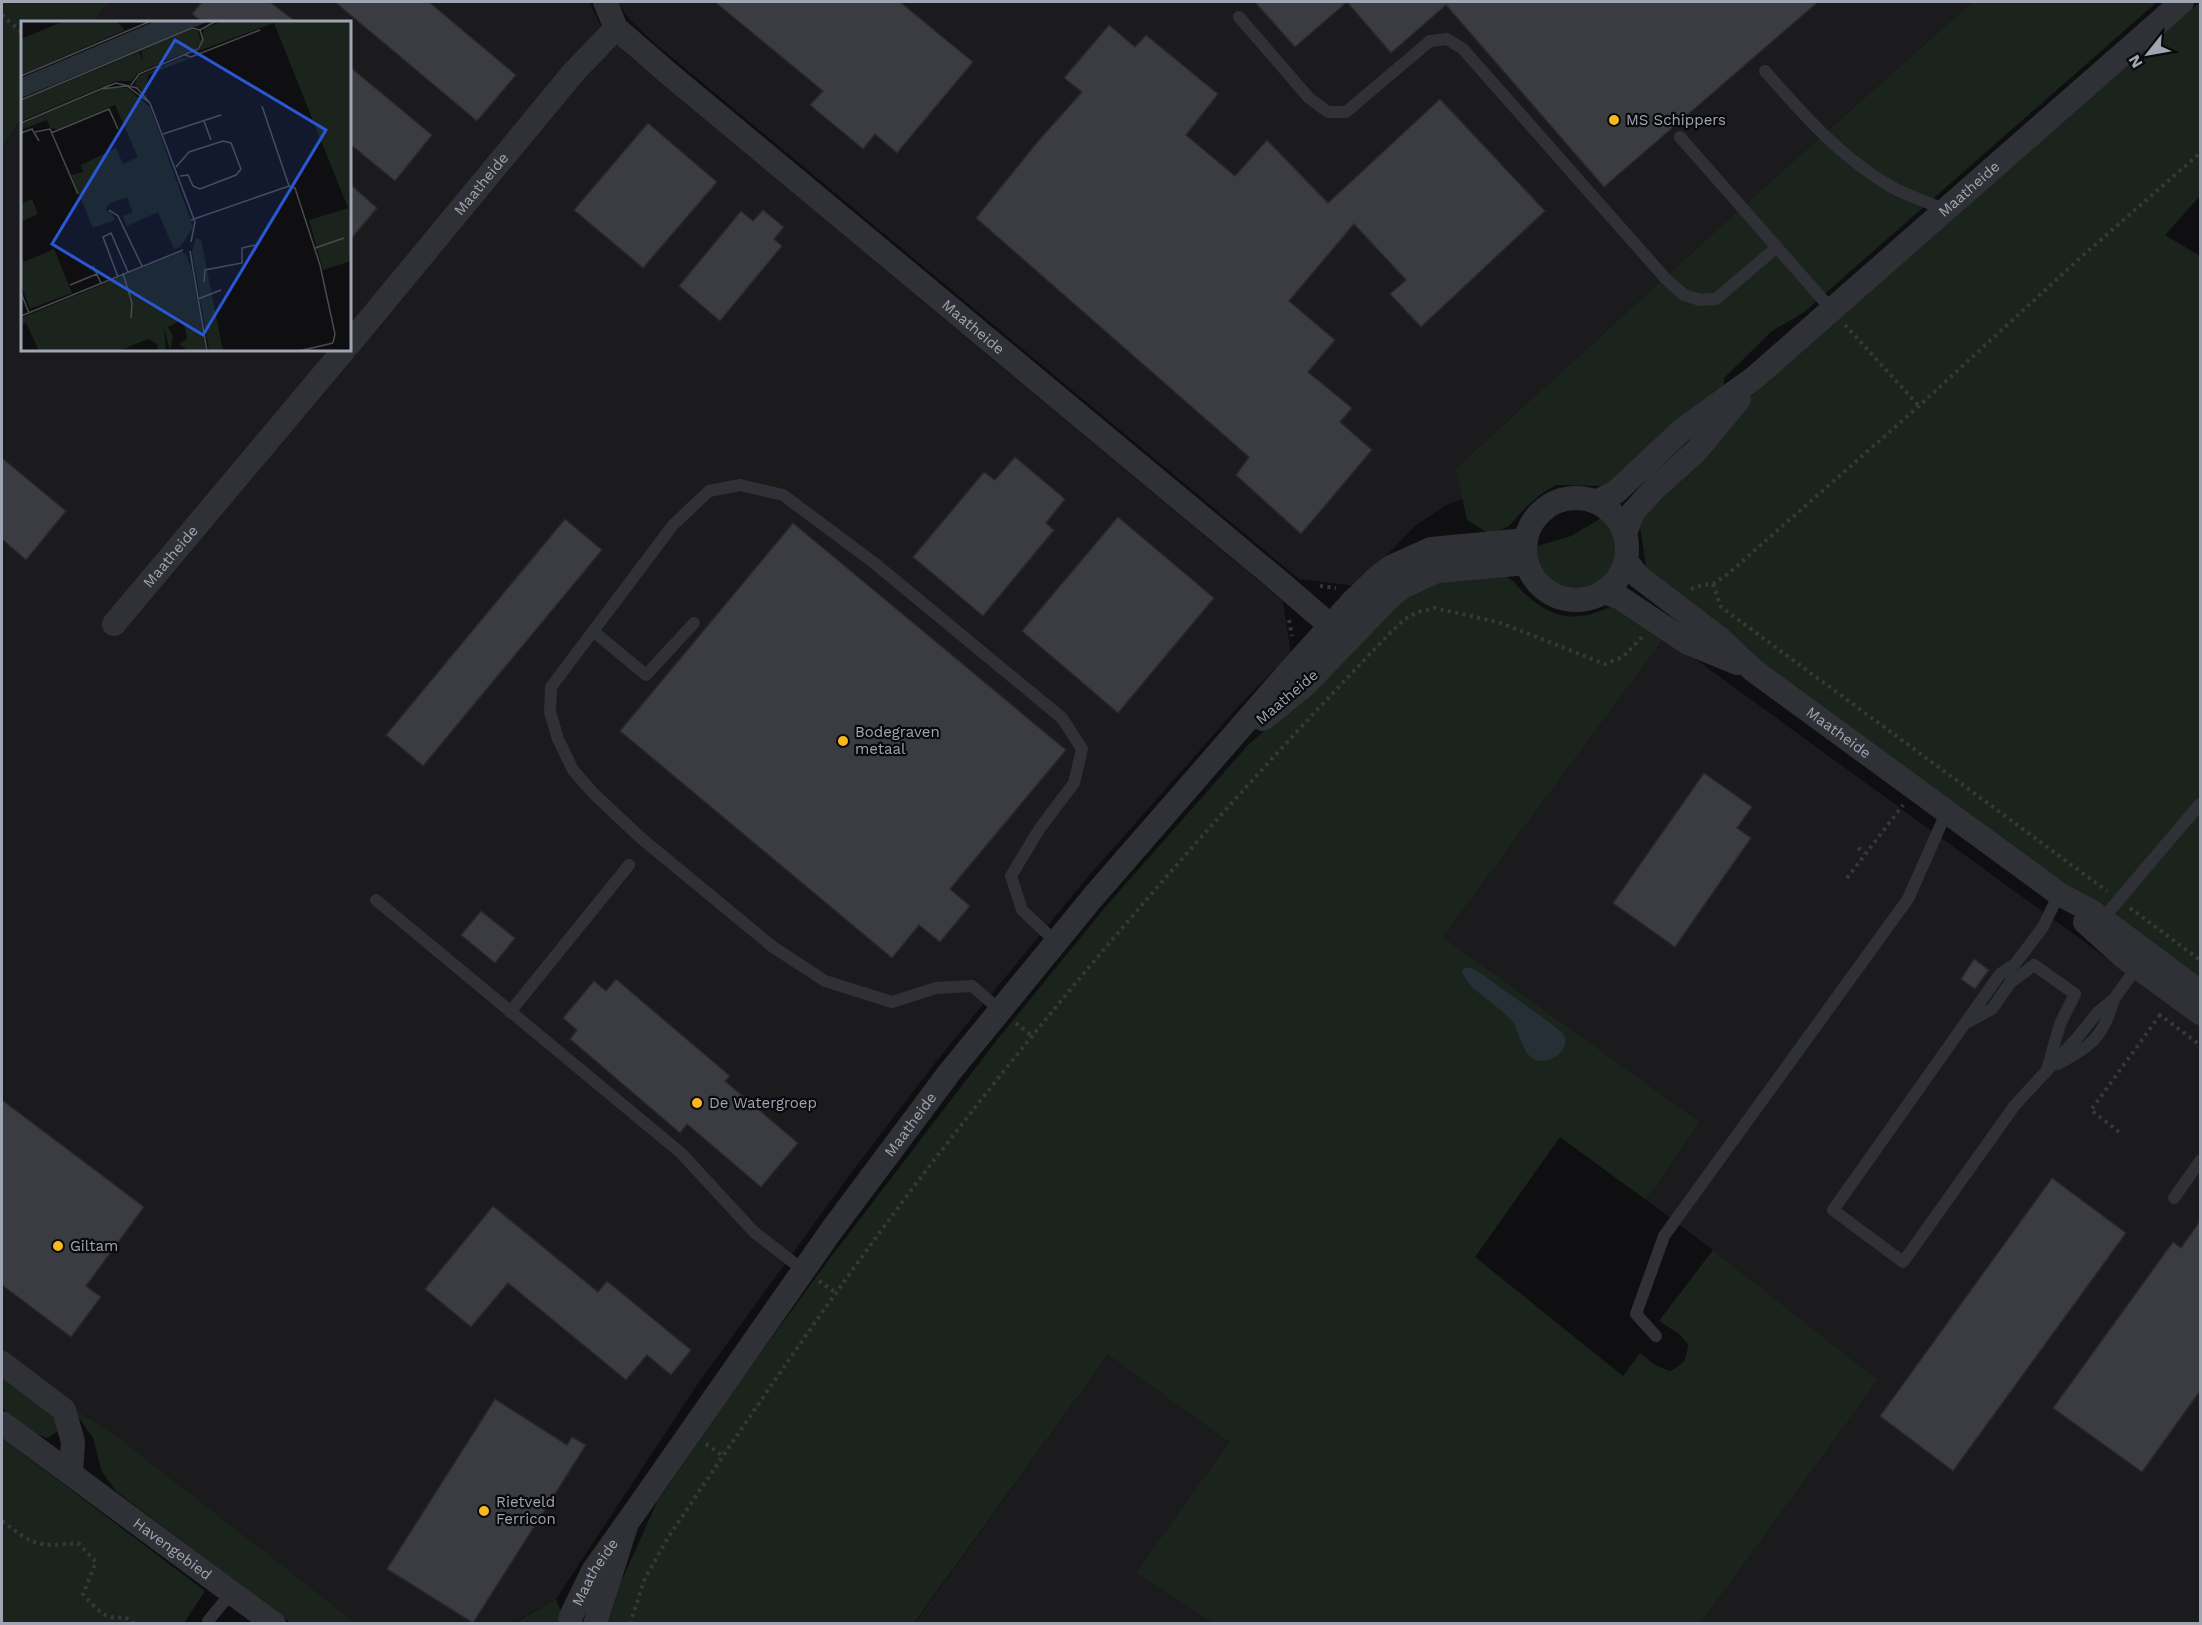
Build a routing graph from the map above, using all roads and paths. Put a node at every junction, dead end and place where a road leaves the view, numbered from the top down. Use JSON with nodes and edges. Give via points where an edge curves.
{"nodes":[{"id":1,"x":605,"y":2,"type":"edge"},
{"id":2,"x":2182,"y":2,"type":"edge"},
{"id":3,"x":2,"y":15,"type":"edge"},
{"id":4,"x":1239,"y":17,"type":"dead end"},
{"id":5,"x":616,"y":28,"type":"junction"},
{"id":6,"x":21,"y":32,"type":"edge"},
{"id":7,"x":1765,"y":71,"type":"dead end"},
{"id":8,"x":1680,"y":137,"type":"dead end"},
{"id":9,"x":2200,"y":153,"type":"edge"},
{"id":10,"x":1946,"y":210,"type":"junction"},
{"id":11,"x":1777,"y":248,"type":"junction"},
{"id":12,"x":1832,"y":310,"type":"junction"},
{"id":13,"x":351,"y":342,"type":"edge"},
{"id":14,"x":343,"y":351,"type":"edge"},
{"id":15,"x":1754,"y":378,"type":"junction"},
{"id":16,"x":1919,"y":406,"type":"junction"},
{"id":17,"x":1596,"y":502,"type":"junction"},
{"id":18,"x":1625,"y":534,"type":"junction"},
{"id":19,"x":1527,"y":552,"type":"junction"},
{"id":20,"x":1626,"y":561,"type":"junction"},
{"id":21,"x":1713,"y":584,"type":"junction"},
{"id":22,"x":1603,"y":592,"type":"junction"},
{"id":23,"x":1676,"y":606,"type":"junction"},
{"id":24,"x":694,"y":622,"type":"dead end"},
{"id":25,"x":1656,"y":622,"type":"junction"},
{"id":26,"x":114,"y":624,"type":"dead end"},
{"id":27,"x":593,"y":631,"type":"junction"},
{"id":28,"x":1339,"y":634,"type":"junction"},
{"id":29,"x":1753,"y":670,"type":"junction"},
{"id":30,"x":1934,"y":764,"type":"junction"},
{"id":31,"x":1915,"y":788,"type":"junction"},
{"id":32,"x":2200,"y":804,"type":"edge"},
{"id":33,"x":1947,"y":811,"type":"junction"},
{"id":34,"x":1858,"y":848,"type":"dead end"},
{"id":35,"x":1865,"y":853,"type":"junction"},
{"id":36,"x":629,"y":865,"type":"dead end"},
{"id":37,"x":1847,"y":878,"type":"dead end"},
{"id":38,"x":2059,"y":894,"type":"junction"},
{"id":39,"x":2118,"y":899,"type":"junction"},
{"id":40,"x":376,"y":900,"type":"dead end"},
{"id":41,"x":2098,"y":925,"type":"junction"},
{"id":42,"x":1056,"y":942,"type":"junction"},
{"id":43,"x":2143,"y":960,"type":"junction"},
{"id":44,"x":2200,"y":960,"type":"edge"},
{"id":45,"x":2013,"y":965,"type":"junction"},
{"id":46,"x":2010,"y":983,"type":"junction"},
{"id":47,"x":2200,"y":992,"type":"edge"},
{"id":48,"x":1000,"y":1010,"type":"junction"},
{"id":49,"x":510,"y":1012,"type":"junction"},
{"id":50,"x":2200,"y":1013,"type":"edge"},
{"id":51,"x":2160,"y":1015,"type":"dead end"},
{"id":52,"x":1966,"y":1023,"type":"junction"},
{"id":53,"x":2047,"y":1071,"type":"junction"},
{"id":54,"x":2119,"y":1132,"type":"dead end"},
{"id":55,"x":2200,"y":1161,"type":"edge"},
{"id":56,"x":2174,"y":1198,"type":"dead end"},
{"id":57,"x":803,"y":1270,"type":"junction"},
{"id":58,"x":1656,"y":1336,"type":"dead end"},
{"id":59,"x":2,"y":1363,"type":"edge"},
{"id":60,"x":2,"y":1423,"type":"edge"},
{"id":61,"x":71,"y":1472,"type":"junction"},
{"id":62,"x":2,"y":1521,"type":"edge"},
{"id":63,"x":627,"y":1523,"type":"junction"},
{"id":64,"x":232,"y":1592,"type":"junction"},
{"id":65,"x":208,"y":1621,"type":"dead end"},
{"id":66,"x":135,"y":1623,"type":"edge"},
{"id":67,"x":274,"y":1623,"type":"edge"},
{"id":68,"x":570,"y":1623,"type":"edge"},
{"id":69,"x":595,"y":1623,"type":"edge"},
{"id":70,"x":630,"y":1623,"type":"edge"}],
"edges":[{"from":1,"to":5,"type":"street","name":"Maatheide"},
{"from":2,"to":10,"type":"street","name":"Maatheide"},
{"from":3,"to":6,"type":"path"},
{"from":4,"to":11,"type":"lane","via":[[1309,98],[1329,112],[1346,112],[1430,41],[1447,39],[1463,49],[1684,295],[1700,300],[1716,298]]},
{"from":5,"to":13,"type":"street","name":"Maatheide","via":[[573,73]]},
{"from":5,"to":28,"type":"street","name":"Maatheide"},
{"from":7,"to":10,"type":"lane","via":[[1823,135],[1859,166],[1892,188]]},
{"from":8,"to":11,"type":"lane"},
{"from":9,"to":16,"type":"path"},
{"from":10,"to":12,"type":"street","name":"Maatheide"},
{"from":11,"to":12,"type":"lane"},
{"from":12,"to":15,"type":"street","name":"Maatheide"},
{"from":12,"to":16,"type":"path"},
{"from":14,"to":26,"type":"street","name":"Maatheide"},
{"from":15,"to":17,"type":"street","name":"Maatheide","via":[[1682,430],[1616,492]]},
{"from":15,"to":18,"type":"street","name":"Maatheide","via":[[1697,450],[1633,512]]},
{"from":16,"to":21,"type":"path"},
{"from":17,"to":18,"type":"street","via":[[1619,521]]},
{"from":17,"to":19,"type":"street","via":[[1566,499],[1552,504],[1531,526]]},
{"from":18,"to":20,"type":"street","name":"Maatheide"},
{"from":19,"to":22,"type":"street","via":[[1534,578],[1546,591],[1579,600]]},
{"from":19,"to":28,"type":"street","name":"Maatheide","via":[[1431,549],[1378,576]]},
{"from":20,"to":22,"type":"street","via":[[1610,588]]},
{"from":20,"to":23,"type":"street","name":"Maatheide","via":[[1639,577]]},
{"from":21,"to":23,"type":"path","via":[[1690,589]]},
{"from":21,"to":30,"type":"path","via":[[1721,607]]},
{"from":22,"to":25,"type":"street","via":[[1619,597]]},
{"from":23,"to":29,"type":"street","name":"Maatheide"},
{"from":24,"to":27,"type":"lane","via":[[646,675]]},
{"from":25,"to":29,"type":"street","via":[[1688,643]]},
{"from":25,"to":70,"type":"path","via":[[1628,653],[1605,664],[1502,623],[1435,608],[1418,612],[1392,631],[1254,777],[1125,923],[945,1146],[836,1293],[669,1536],[645,1578]]},
{"from":27,"to":42,"type":"lane","via":[[673,525],[709,491],[740,485],[783,495],[1062,718],[1082,749],[1074,783],[1011,876],[1022,910]]},
{"from":27,"to":48,"type":"lane","via":[[551,687],[550,712],[573,770],[594,795],[773,947],[825,981],[892,1002],[936,988],[972,986]]},
{"from":28,"to":42,"type":"street","name":"Maatheide","via":[[1223,750]]},
{"from":29,"to":31,"type":"street","name":"Maatheide"},
{"from":30,"to":31,"type":"path"},
{"from":30,"to":39,"type":"path"},
{"from":31,"to":33,"type":"street","name":"Maatheide"},
{"from":31,"to":35,"type":"path"},
{"from":32,"to":39,"type":"lane"},
{"from":33,"to":38,"type":"street","name":"Maatheide"},
{"from":33,"to":58,"type":"lane","via":[[1908,899],[1664,1236],[1636,1314]]},
{"from":34,"to":35,"type":"path"},
{"from":35,"to":37,"type":"path"},
{"from":36,"to":49,"type":"lane"},
{"from":38,"to":41,"type":"street","name":"Maatheide"},
{"from":38,"to":45,"type":"lane","via":[[2043,927]]},
{"from":39,"to":41,"type":"lane"},
{"from":39,"to":44,"type":"path"},
{"from":40,"to":49,"type":"lane"},
{"from":41,"to":43,"type":"street","name":"Maatheide"},
{"from":42,"to":48,"type":"street","name":"Maatheide"},
{"from":43,"to":47,"type":"street","name":"Maatheide"},
{"from":43,"to":50,"type":"street","name":"Maatheide"},
{"from":43,"to":53,"type":"lane","via":[[2114,999],[2108,1021],[2088,1047]]},
{"from":45,"to":46,"type":"lane"},
{"from":45,"to":52,"type":"lane","via":[[2000,974]]},
{"from":46,"to":52,"type":"lane","via":[[1992,1009]]},
{"from":46,"to":53,"type":"lane","via":[[2034,965],[2075,994],[2060,1024]]},
{"from":48,"to":57,"type":"street","name":"Maatheide","via":[[928,1100]]},
{"from":49,"to":57,"type":"lane","via":[[681,1154],[754,1232]]},
{"from":51,"to":54,"type":"path","via":[[2091,1110]]},
{"from":52,"to":53,"type":"lane","via":[[1833,1210],[1903,1262],[2015,1105]]},
{"from":55,"to":56,"type":"lane"},
{"from":57,"to":63,"type":"street","name":"Maatheide"},
{"from":59,"to":61,"type":"street","via":[[64,1410],[73,1442]]},
{"from":60,"to":61,"type":"street","name":"Havengebied"},
{"from":61,"to":64,"type":"street","name":"Havengebied"},
{"from":62,"to":66,"type":"path","via":[[27,1540],[45,1546],[78,1543],[96,1562],[83,1594],[99,1611],[110,1617],[128,1617]]},
{"from":63,"to":68,"type":"street","name":"Maatheide","via":[[593,1571]]},
{"from":63,"to":69,"type":"street","name":"Maatheide"},
{"from":64,"to":65,"type":"lane"},
{"from":64,"to":67,"type":"street","name":"Havengebied"}]}
